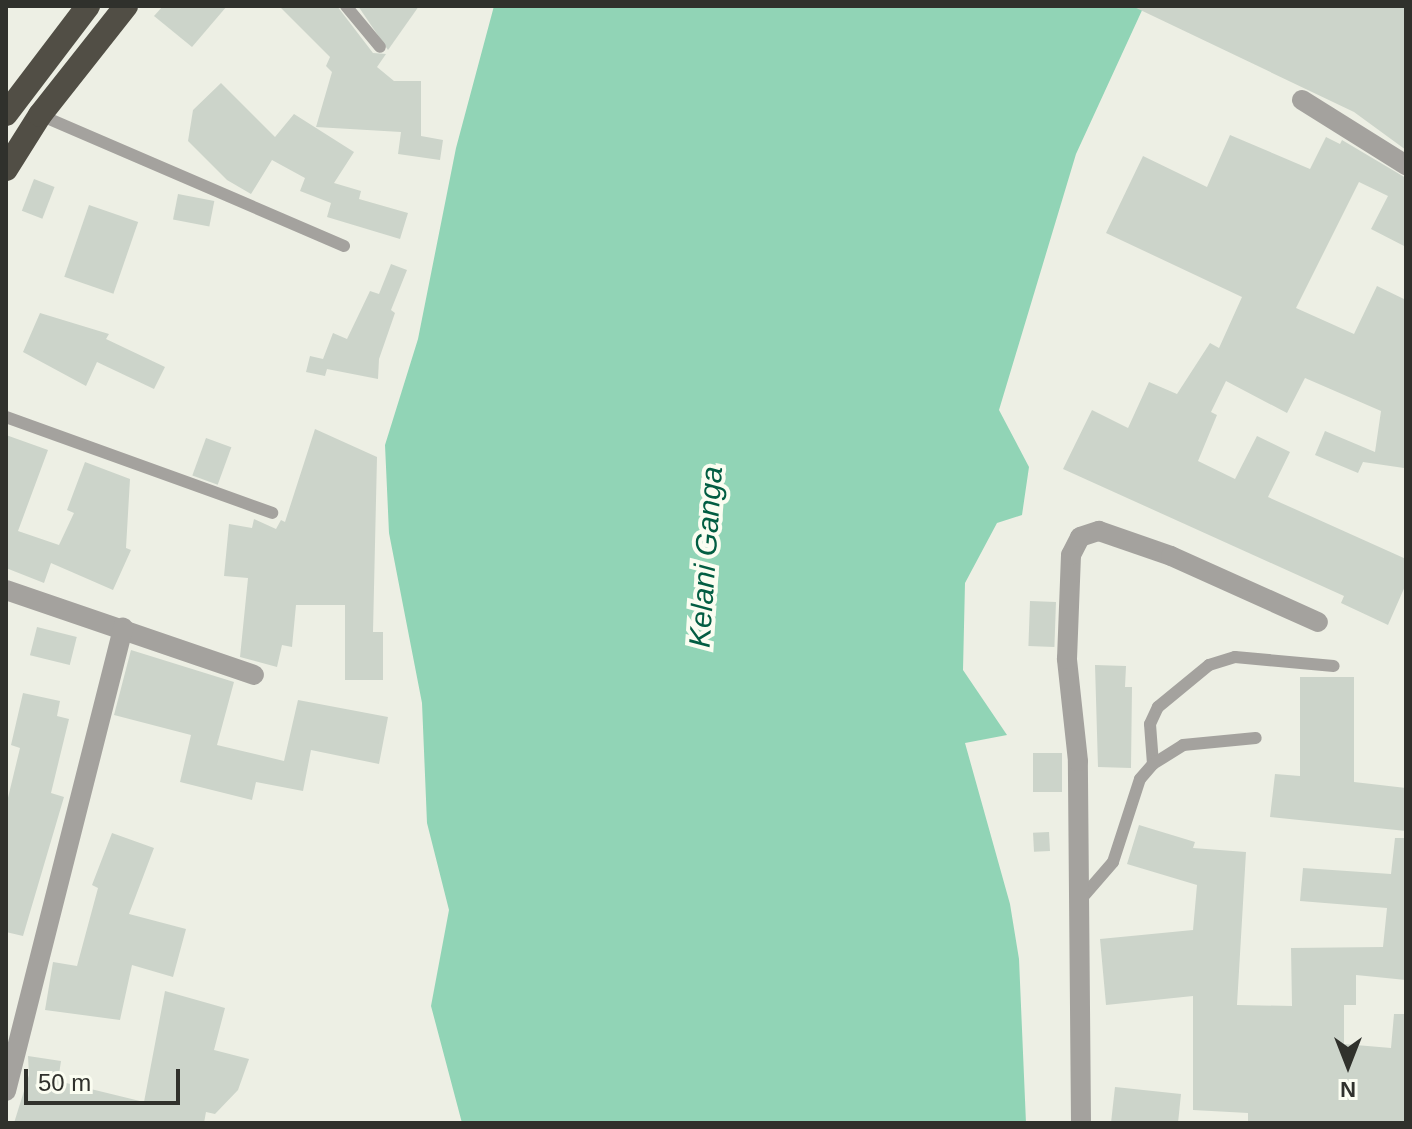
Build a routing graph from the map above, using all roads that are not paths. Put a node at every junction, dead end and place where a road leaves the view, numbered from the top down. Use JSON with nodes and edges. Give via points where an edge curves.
{"nodes":[{"id":1,"x":88,"y":6,"type":"edge"},
{"id":2,"x":126,"y":6,"type":"edge"},
{"id":3,"x":346,"y":6,"type":"edge"},
{"id":4,"x":380,"y":47,"type":"dead end"},
{"id":5,"x":1302,"y":100,"type":"dead end"},
{"id":6,"x":6,"y":114,"type":"edge"},
{"id":7,"x":40,"y":115,"type":"junction"},
{"id":8,"x":1406,"y":165,"type":"edge"},
{"id":9,"x":6,"y":169,"type":"edge"},
{"id":10,"x":344,"y":246,"type":"dead end"},
{"id":11,"x":6,"y":417,"type":"edge"},
{"id":12,"x":272,"y":513,"type":"dead end"},
{"id":13,"x":6,"y":590,"type":"edge"},
{"id":14,"x":1318,"y":622,"type":"dead end"},
{"id":15,"x":123,"y":628,"type":"junction"},
{"id":16,"x":1334,"y":666,"type":"dead end"},
{"id":17,"x":254,"y":675,"type":"dead end"},
{"id":18,"x":1256,"y":738,"type":"dead end"},
{"id":19,"x":1153,"y":764,"type":"junction"},
{"id":20,"x":1081,"y":899,"type":"junction"},
{"id":21,"x":6,"y":1091,"type":"edge"},
{"id":22,"x":1081,"y":1123,"type":"edge"}],
"edges":[{"from":1,"to":6,"type":"highway"},
{"from":2,"to":7,"type":"highway"},
{"from":3,"to":4,"type":"lane"},
{"from":5,"to":8,"type":"street"},
{"from":7,"to":9,"type":"highway"},
{"from":7,"to":10,"type":"lane"},
{"from":11,"to":12,"type":"lane"},
{"from":13,"to":15,"type":"street"},
{"from":14,"to":20,"type":"street","via":[[1171,556],[1099,531],[1080,537],[1071,555],[1067,659],[1078,761]]},
{"from":15,"to":17,"type":"street"},
{"from":15,"to":21,"type":"street"},
{"from":16,"to":19,"type":"lane","via":[[1235,657],[1209,665],[1158,707],[1150,724]]},
{"from":18,"to":19,"type":"lane","via":[[1183,745]]},
{"from":19,"to":20,"type":"lane","via":[[1140,779],[1113,862]]},
{"from":20,"to":22,"type":"street"}]}
